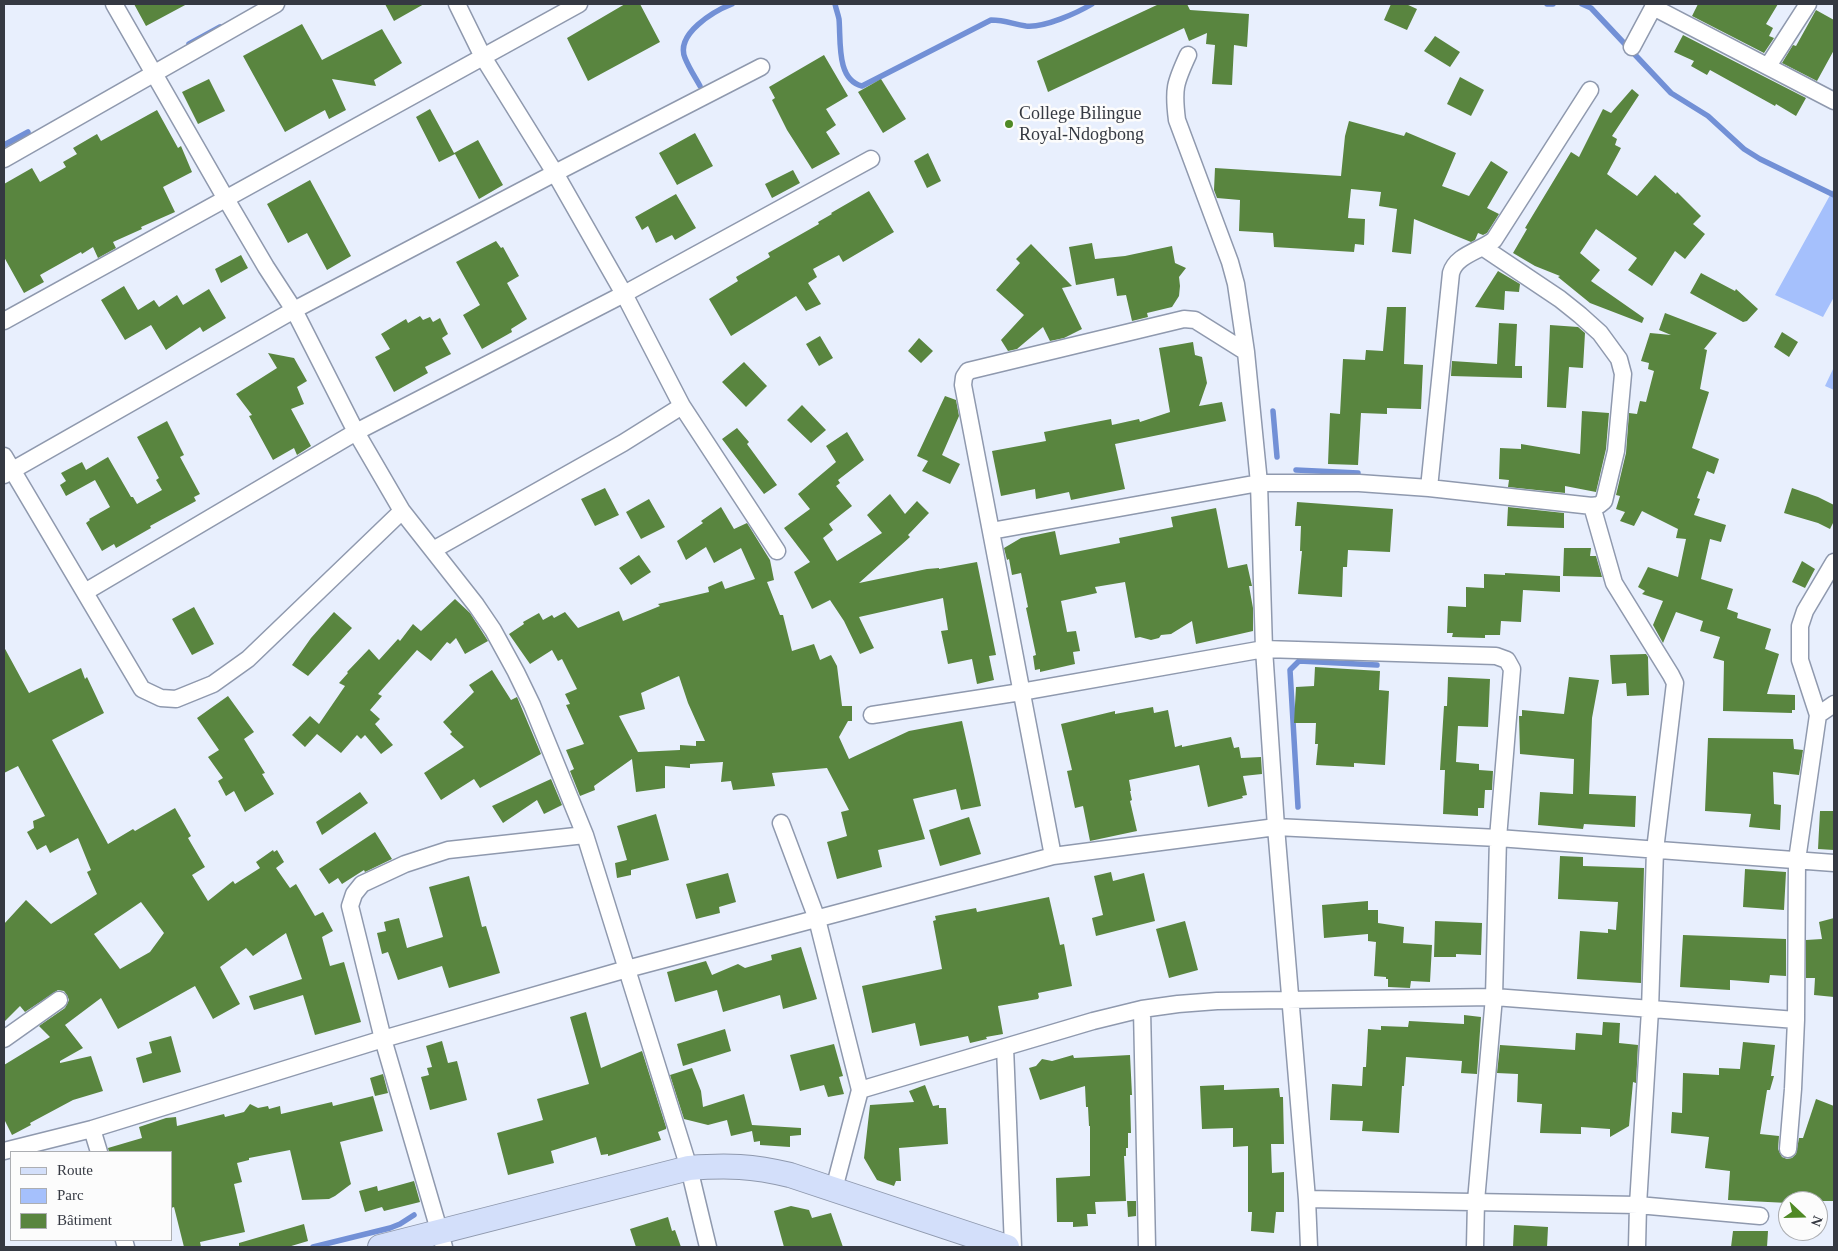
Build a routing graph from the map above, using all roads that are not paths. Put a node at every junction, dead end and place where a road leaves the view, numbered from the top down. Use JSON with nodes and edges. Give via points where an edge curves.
{"nodes":[{"id":1,"x":114,"y":4,"type":"edge"},
{"id":2,"x":276,"y":4,"type":"edge"},
{"id":3,"x":457,"y":4,"type":"edge"},
{"id":4,"x":579,"y":4,"type":"edge"},
{"id":5,"x":1808,"y":4,"type":"edge"},
{"id":6,"x":1654,"y":6,"type":"edge"},
{"id":7,"x":1632,"y":47,"type":"dead end"},
{"id":8,"x":1188,"y":55,"type":"dead end"},
{"id":9,"x":483,"y":57,"type":"junction"},
{"id":10,"x":1768,"y":66,"type":"junction"},
{"id":11,"x":761,"y":67,"type":"dead end"},
{"id":12,"x":154,"y":74,"type":"junction"},
{"id":13,"x":1590,"y":90,"type":"dead end"},
{"id":14,"x":1834,"y":101,"type":"edge"},
{"id":15,"x":4,"y":159,"type":"edge"},
{"id":16,"x":871,"y":159,"type":"dead end"},
{"id":17,"x":554,"y":173,"type":"junction"},
{"id":18,"x":226,"y":199,"type":"junction"},
{"id":19,"x":1484,"y":248,"type":"junction"},
{"id":20,"x":624,"y":294,"type":"junction"},
{"id":21,"x":294,"y":310,"type":"junction"},
{"id":22,"x":4,"y":321,"type":"edge"},
{"id":23,"x":1246,"y":352,"type":"junction"},
{"id":24,"x":682,"y":406,"type":"junction"},
{"id":25,"x":356,"y":432,"type":"junction"},
{"id":26,"x":4,"y":456,"type":"edge"},
{"id":27,"x":8,"y":473,"type":"edge"},
{"id":28,"x":1259,"y":483,"type":"junction"},
{"id":29,"x":1429,"y":488,"type":"junction"},
{"id":30,"x":1592,"y":506,"type":"junction"},
{"id":31,"x":402,"y":511,"type":"junction"},
{"id":32,"x":991,"y":531,"type":"junction"},
{"id":33,"x":433,"y":550,"type":"junction"},
{"id":34,"x":777,"y":551,"type":"dead end"},
{"id":35,"x":1834,"y":562,"type":"edge"},
{"id":36,"x":85,"y":592,"type":"junction"},
{"id":37,"x":1264,"y":649,"type":"junction"},
{"id":38,"x":1022,"y":692,"type":"junction"},
{"id":39,"x":1834,"y":704,"type":"edge"},
{"id":40,"x":872,"y":715,"type":"dead end"},
{"id":41,"x":1818,"y":715,"type":"junction"},
{"id":42,"x":781,"y":823,"type":"dead end"},
{"id":43,"x":1276,"y":827,"type":"junction"},
{"id":44,"x":585,"y":835,"type":"junction"},
{"id":45,"x":1498,"y":838,"type":"junction"},
{"id":46,"x":1655,"y":850,"type":"junction"},
{"id":47,"x":1053,"y":856,"type":"junction"},
{"id":48,"x":1797,"y":860,"type":"junction"},
{"id":49,"x":1834,"y":863,"type":"edge"},
{"id":50,"x":817,"y":918,"type":"junction"},
{"id":51,"x":627,"y":969,"type":"junction"},
{"id":52,"x":1494,"y":997,"type":"junction"},
{"id":53,"x":59,"y":1000,"type":"dead end"},
{"id":54,"x":1292,"y":1002,"type":"junction"},
{"id":55,"x":1142,"y":1008,"type":"junction"},
{"id":56,"x":1650,"y":1010,"type":"junction"},
{"id":57,"x":1796,"y":1020,"type":"junction"},
{"id":58,"x":4,"y":1039,"type":"edge"},
{"id":59,"x":383,"y":1039,"type":"junction"},
{"id":60,"x":1005,"y":1047,"type":"junction"},
{"id":61,"x":860,"y":1090,"type":"junction"},
{"id":62,"x":92,"y":1129,"type":"junction"},
{"id":63,"x":1788,"y":1149,"type":"dead end"},
{"id":64,"x":4,"y":1151,"type":"edge"},
{"id":65,"x":99,"y":1151,"type":"edge"},
{"id":66,"x":689,"y":1168,"type":"junction"},
{"id":67,"x":834,"y":1189,"type":"junction"},
{"id":68,"x":1307,"y":1198,"type":"junction"},
{"id":69,"x":1476,"y":1201,"type":"junction"},
{"id":70,"x":1638,"y":1204,"type":"junction"},
{"id":71,"x":1760,"y":1216,"type":"dead end"},
{"id":72,"x":442,"y":1240,"type":"edge"},
{"id":73,"x":1002,"y":1246,"type":"edge"},
{"id":74,"x":380,"y":1247,"type":"edge"},
{"id":75,"x":708,"y":1247,"type":"edge"},
{"id":76,"x":1147,"y":1247,"type":"edge"},
{"id":77,"x":1309,"y":1247,"type":"edge"},
{"id":78,"x":1475,"y":1247,"type":"edge"},
{"id":79,"x":1637,"y":1247,"type":"edge"}],
"edges":[{"from":1,"to":12,"type":"street"},
{"from":2,"to":12,"type":"street"},
{"from":3,"to":9,"type":"street"},
{"from":4,"to":9,"type":"street"},
{"from":5,"to":10,"type":"street"},
{"from":6,"to":7,"type":"street"},
{"from":6,"to":10,"type":"street"},
{"from":8,"to":23,"type":"street","via":[[1177,78],[1174,96],[1177,120],[1232,270]]},
{"from":9,"to":17,"type":"street"},
{"from":9,"to":18,"type":"street"},
{"from":10,"to":14,"type":"street"},
{"from":11,"to":17,"type":"street"},
{"from":12,"to":15,"type":"street"},
{"from":12,"to":18,"type":"street"},
{"from":13,"to":19,"type":"street","via":[[1501,231]]},
{"from":16,"to":20,"type":"street"},
{"from":17,"to":20,"type":"street"},
{"from":17,"to":21,"type":"street"},
{"from":18,"to":21,"type":"street"},
{"from":18,"to":22,"type":"street"},
{"from":19,"to":29,"type":"street","via":[[1458,260],[1451,273]]},
{"from":19,"to":30,"type":"street","via":[[1580,315],[1600,333],[1619,359],[1624,374],[1614,465],[1604,500]]},
{"from":20,"to":24,"type":"street"},
{"from":20,"to":25,"type":"street"},
{"from":21,"to":25,"type":"street"},
{"from":21,"to":27,"type":"street"},
{"from":23,"to":28,"type":"street"},
{"from":23,"to":32,"type":"street","via":[[1194,320],[1184,319],[968,371],[963,385]]},
{"from":24,"to":33,"type":"street"},
{"from":24,"to":34,"type":"street"},
{"from":25,"to":31,"type":"street"},
{"from":25,"to":36,"type":"street"},
{"from":26,"to":27,"type":"street"},
{"from":27,"to":36,"type":"street"},
{"from":28,"to":29,"type":"street","via":[[1359,483]]},
{"from":28,"to":32,"type":"street"},
{"from":28,"to":37,"type":"street"},
{"from":29,"to":30,"type":"street"},
{"from":30,"to":46,"type":"street","via":[[1614,583],[1675,684]]},
{"from":31,"to":33,"type":"street"},
{"from":31,"to":36,"type":"street","via":[[248,659],[213,684],[176,699],[161,698],[142,689]]},
{"from":32,"to":38,"type":"street"},
{"from":33,"to":44,"type":"street","via":[[476,605],[516,672]]},
{"from":35,"to":41,"type":"street","via":[[1805,611],[1800,626],[1800,660]]},
{"from":37,"to":38,"type":"street"},
{"from":37,"to":43,"type":"street"},
{"from":37,"to":45,"type":"street","via":[[1496,656],[1507,660],[1512,669]]},
{"from":38,"to":40,"type":"street"},
{"from":38,"to":47,"type":"street"},
{"from":39,"to":41,"type":"street"},
{"from":41,"to":48,"type":"street"},
{"from":42,"to":50,"type":"street"},
{"from":43,"to":45,"type":"street"},
{"from":43,"to":47,"type":"street"},
{"from":43,"to":54,"type":"street"},
{"from":44,"to":51,"type":"street"},
{"from":44,"to":59,"type":"street","via":[[448,850],[405,864],[362,884],[350,906]]},
{"from":45,"to":46,"type":"street"},
{"from":45,"to":52,"type":"street"},
{"from":46,"to":48,"type":"street"},
{"from":46,"to":56,"type":"street"},
{"from":47,"to":50,"type":"street"},
{"from":48,"to":49,"type":"street"},
{"from":48,"to":57,"type":"street"},
{"from":50,"to":51,"type":"street"},
{"from":50,"to":61,"type":"street"},
{"from":51,"to":59,"type":"street"},
{"from":51,"to":66,"type":"street"},
{"from":52,"to":54,"type":"street"},
{"from":52,"to":56,"type":"street"},
{"from":52,"to":69,"type":"street"},
{"from":53,"to":58,"type":"street"},
{"from":54,"to":55,"type":"street","via":[[1216,1001]]},
{"from":54,"to":68,"type":"street"},
{"from":55,"to":60,"type":"street"},
{"from":55,"to":76,"type":"street"},
{"from":56,"to":57,"type":"street"},
{"from":56,"to":70,"type":"street"},
{"from":57,"to":63,"type":"street"},
{"from":59,"to":62,"type":"street"},
{"from":59,"to":72,"type":"street"},
{"from":60,"to":61,"type":"street"},
{"from":60,"to":73,"type":"street"},
{"from":61,"to":67,"type":"street"},
{"from":62,"to":64,"type":"street"},
{"from":62,"to":65,"type":"street"},
{"from":66,"to":67,"type":"main road","via":[[726,1165],[758,1168]]},
{"from":66,"to":72,"type":"main road","via":[[574,1196]]},
{"from":66,"to":75,"type":"street"},
{"from":67,"to":73,"type":"main road"},
{"from":68,"to":69,"type":"street"},
{"from":68,"to":77,"type":"street"},
{"from":69,"to":70,"type":"street"},
{"from":69,"to":78,"type":"street"},
{"from":70,"to":71,"type":"street"},
{"from":70,"to":79,"type":"street"},
{"from":72,"to":74,"type":"main road"}]}
